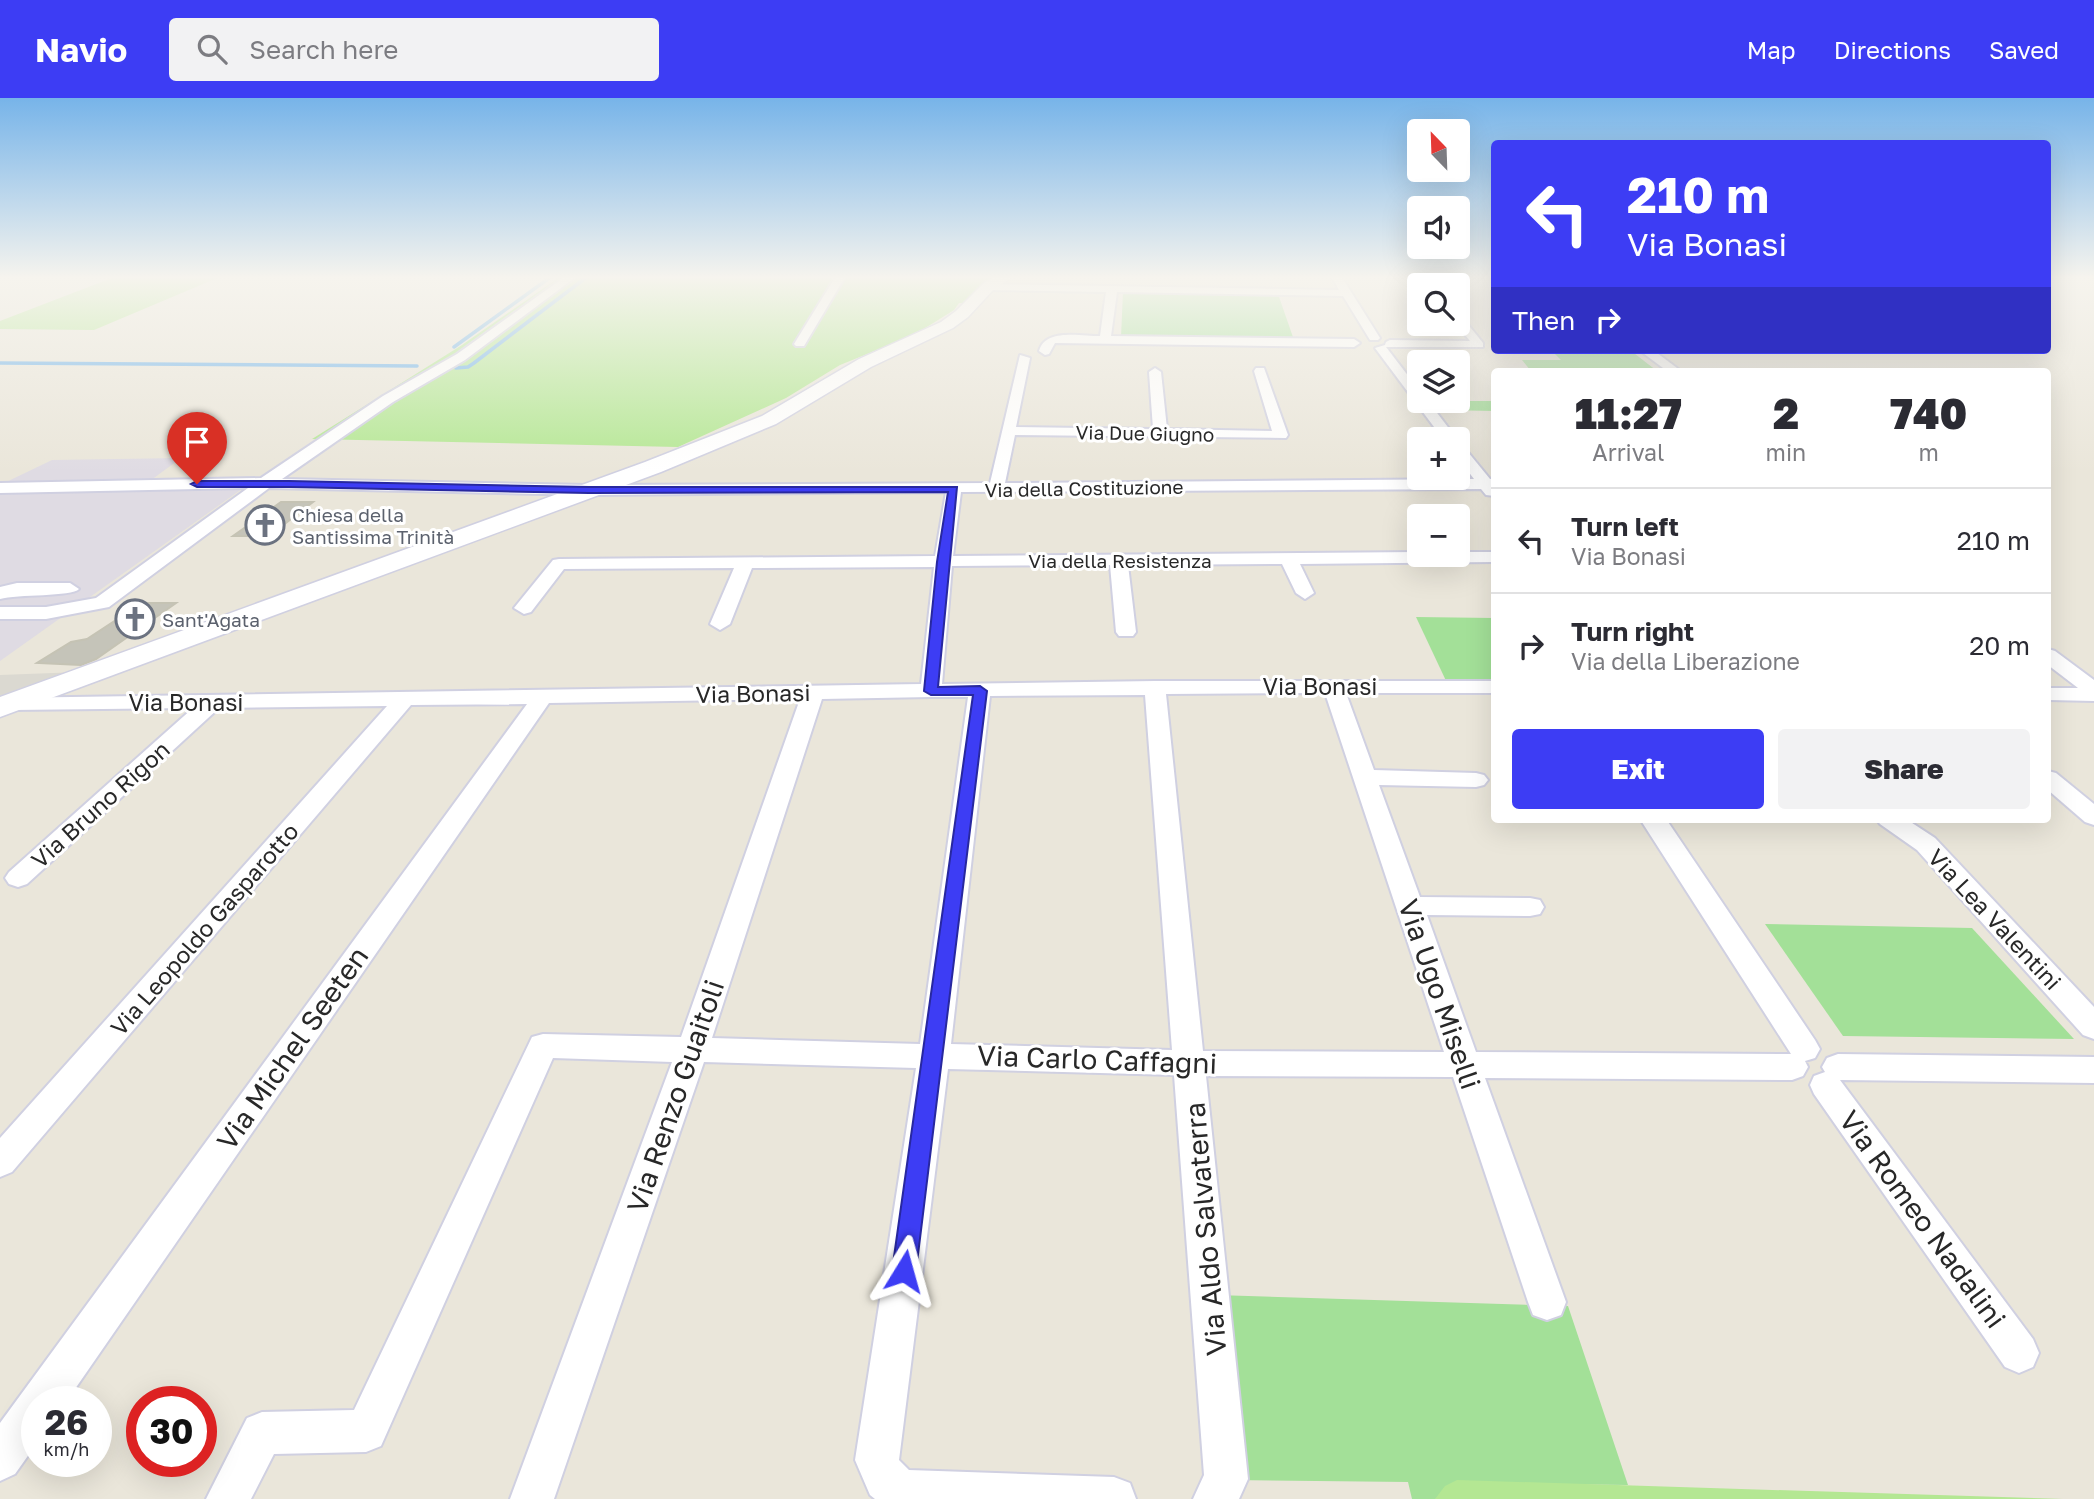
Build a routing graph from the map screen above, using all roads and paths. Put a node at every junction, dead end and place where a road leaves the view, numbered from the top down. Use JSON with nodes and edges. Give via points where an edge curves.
{"nodes":[{"id":1,"x":482,"y":341,"type":"edge"},
{"id":2,"x":802,"y":341,"type":"edge"},
{"id":3,"x":912,"y":341,"type":"edge"},
{"id":4,"x":1050,"y":341,"type":"edge"},
{"id":5,"x":1253,"y":341,"type":"edge"},
{"id":6,"x":1476,"y":341,"type":"edge"},
{"id":7,"x":1381,"y":343,"type":"junction"},
{"id":8,"x":800,"y":344,"type":"dead end"},
{"id":9,"x":1045,"y":351,"type":"dead end"},
{"id":10,"x":1651,"y":354,"type":"edge"},
{"id":11,"x":1024,"y":358,"type":"dead end"},
{"id":12,"x":1671,"y":368,"type":"edge"},
{"id":13,"x":1260,"y":371,"type":"dead end"},
{"id":14,"x":1155,"y":372,"type":"dead end"},
{"id":15,"x":1407,"y":381,"type":"edge"},
{"id":16,"x":1430,"y":413,"type":"edge"},
{"id":17,"x":1441,"y":427,"type":"edge"},
{"id":18,"x":1008,"y":431,"type":"junction"},
{"id":19,"x":1160,"y":433,"type":"junction"},
{"id":20,"x":1470,"y":463,"type":"edge"},
{"id":21,"x":265,"y":484,"type":"junction"},
{"id":22,"x":0,"y":488,"type":"edge"},
{"id":23,"x":1491,"y":488,"type":"edge"},
{"id":24,"x":954,"y":489,"type":"junction"},
{"id":25,"x":996,"y":489,"type":"junction"},
{"id":26,"x":589,"y":490,"type":"junction"},
{"id":27,"x":1491,"y":557,"type":"edge"},
{"id":28,"x":1289,"y":559,"type":"junction"},
{"id":29,"x":1118,"y":560,"type":"junction"},
{"id":30,"x":943,"y":562,"type":"junction"},
{"id":31,"x":745,"y":563,"type":"junction"},
{"id":32,"x":69,"y":589,"type":"dead end"},
{"id":33,"x":0,"y":593,"type":"edge"},
{"id":34,"x":1305,"y":593,"type":"dead end"},
{"id":35,"x":524,"y":608,"type":"dead end"},
{"id":36,"x":0,"y":613,"type":"edge"},
{"id":37,"x":720,"y":624,"type":"dead end"},
{"id":38,"x":1126,"y":632,"type":"dead end"},
{"id":39,"x":2056,"y":671,"type":"edge"},
{"id":40,"x":1333,"y":686,"type":"junction"},
{"id":41,"x":1155,"y":687,"type":"junction"},
{"id":42,"x":1491,"y":687,"type":"edge"},
{"id":43,"x":931,"y":691,"type":"junction"},
{"id":44,"x":980,"y":691,"type":"junction"},
{"id":45,"x":813,"y":692,"type":"junction"},
{"id":46,"x":2094,"y":692,"type":"edge"},
{"id":47,"x":2051,"y":694,"type":"edge"},
{"id":48,"x":544,"y":695,"type":"junction"},
{"id":49,"x":407,"y":697,"type":"junction"},
{"id":50,"x":213,"y":702,"type":"junction"},
{"id":51,"x":6,"y":705,"type":"edge"},
{"id":52,"x":1364,"y":777,"type":"junction"},
{"id":53,"x":1476,"y":780,"type":"dead end"},
{"id":54,"x":2051,"y":781,"type":"edge"},
{"id":55,"x":2094,"y":817,"type":"edge"},
{"id":56,"x":1655,"y":823,"type":"edge"},
{"id":57,"x":1895,"y":823,"type":"edge"},
{"id":58,"x":18,"y":878,"type":"dead end"},
{"id":59,"x":1409,"y":906,"type":"junction"},
{"id":60,"x":1530,"y":907,"type":"dead end"},
{"id":61,"x":2094,"y":1027,"type":"edge"},
{"id":62,"x":692,"y":1051,"type":"junction"},
{"id":63,"x":2094,"y":1053,"type":"edge"},
{"id":64,"x":934,"y":1054,"type":"junction"},
{"id":65,"x":1798,"y":1058,"type":"junction"},
{"id":66,"x":1191,"y":1063,"type":"junction"},
{"id":67,"x":1465,"y":1065,"type":"junction"},
{"id":68,"x":2094,"y":1069,"type":"edge"},
{"id":69,"x":1832,"y":1076,"type":"junction"},
{"id":70,"x":0,"y":1162,"type":"edge"},
{"id":71,"x":1546,"y":1302,"type":"dead end"},
{"id":72,"x":2019,"y":1353,"type":"dead end"},
{"id":73,"x":52,"y":1386,"type":"edge"},
{"id":74,"x":21,"y":1429,"type":"edge"},
{"id":75,"x":0,"y":1459,"type":"edge"},
{"id":76,"x":1221,"y":1489,"type":"edge"},
{"id":77,"x":228,"y":1499,"type":"edge"},
{"id":78,"x":532,"y":1499,"type":"edge"},
{"id":79,"x":1114,"y":1499,"type":"edge"}],
"edges":[{"from":1,"to":21,"type":"street","via":[[388,399]]},
{"from":2,"to":8,"type":"street"},
{"from":3,"to":26,"type":"main road","via":[[779,414],[704,448]]},
{"from":4,"to":9,"type":"street"},
{"from":5,"to":7,"type":"street","via":[[1354,343],[1367,348]]},
{"from":6,"to":7,"type":"street","via":[[1479,345]]},
{"from":7,"to":15,"type":"street"},
{"from":10,"to":12,"type":"street"},
{"from":11,"to":18,"type":"street"},
{"from":13,"to":19,"type":"street","name":"Via Due Giugno","via":[[1281,435]]},
{"from":14,"to":19,"type":"street"},
{"from":16,"to":17,"type":"street"},
{"from":18,"to":19,"type":"street","name":"Via Due Giugno"},
{"from":18,"to":25,"type":"street"},
{"from":20,"to":23,"type":"street"},
{"from":21,"to":22,"type":"street","name":"Via della Costituzione"},
{"from":21,"to":26,"type":"street","name":"Via della Costituzione"},
{"from":21,"to":36,"type":"street","via":[[102,603],[73,610]]},
{"from":23,"to":25,"type":"street","name":"Via della Costituzione"},
{"from":24,"to":25,"type":"street","name":"Via della Costituzione"},
{"from":24,"to":26,"type":"street","name":"Via della Costituzione"},
{"from":24,"to":30,"type":"street"},
{"from":26,"to":51,"type":"main road"},
{"from":27,"to":28,"type":"street","name":"Via della Resistenza"},
{"from":28,"to":29,"type":"street","name":"Via della Resistenza"},
{"from":28,"to":34,"type":"street"},
{"from":29,"to":30,"type":"street","name":"Via della Resistenza"},
{"from":29,"to":38,"type":"street"},
{"from":30,"to":31,"type":"street","name":"Via della Resistenza"},
{"from":30,"to":43,"type":"street"},
{"from":31,"to":35,"type":"street","name":"Via della Resistenza","via":[[559,564]]},
{"from":31,"to":37,"type":"street"},
{"from":32,"to":33,"type":"street"},
{"from":39,"to":46,"type":"street"},
{"from":40,"to":41,"type":"street","name":"Via Bonasi"},
{"from":40,"to":42,"type":"street","name":"Via Bonasi"},
{"from":40,"to":52,"type":"street","name":"Via Ugo Miselli"},
{"from":41,"to":44,"type":"street","name":"Via Bonasi"},
{"from":41,"to":66,"type":"street","name":"Via Aldo Salvaterra"},
{"from":43,"to":44,"type":"street","name":"Via Bonasi"},
{"from":43,"to":45,"type":"street","name":"Via Bonasi"},
{"from":44,"to":64,"type":"street"},
{"from":45,"to":48,"type":"street","name":"Via Bonasi"},
{"from":45,"to":62,"type":"street","name":"Via Renzo Guaitoli"},
{"from":46,"to":47,"type":"street"},
{"from":48,"to":49,"type":"street","name":"Via Bonasi"},
{"from":48,"to":73,"type":"street","name":"Via Michel Seeten"},
{"from":49,"to":50,"type":"street","name":"Via Bonasi"},
{"from":49,"to":70,"type":"street","name":"Via Leopoldo Gasparotto"},
{"from":50,"to":51,"type":"street","name":"Via Bonasi"},
{"from":50,"to":58,"type":"street","name":"Via Bruno Rigon"},
{"from":52,"to":53,"type":"street"},
{"from":52,"to":59,"type":"street","name":"Via Ugo Miselli"},
{"from":54,"to":55,"type":"street"},
{"from":56,"to":65,"type":"street"},
{"from":57,"to":61,"type":"street","name":"Via Lea Valentini","via":[[1926,844]]},
{"from":59,"to":60,"type":"street"},
{"from":59,"to":67,"type":"street","name":"Via Ugo Miselli"},
{"from":62,"to":64,"type":"street","name":"Via Carlo Caffagni"},
{"from":62,"to":77,"type":"street","name":"Via Carlo Caffagni","via":[[543,1046],[366,1431],[262,1433]]},
{"from":62,"to":78,"type":"street","name":"Via Renzo Guaitoli"},
{"from":63,"to":68,"type":"street","via":[[2090,1058]]},
{"from":64,"to":66,"type":"street","name":"Via Carlo Caffagni"},
{"from":64,"to":79,"type":"street","via":[[877,1460],[885,1480],[903,1492]]},
{"from":65,"to":67,"type":"street","name":"Via Carlo Caffagni"},
{"from":65,"to":69,"type":"street","via":[[1827,1057]]},
{"from":66,"to":67,"type":"street","name":"Via Carlo Caffagni"},
{"from":66,"to":76,"type":"street","name":"Via Aldo Salvaterra"},
{"from":67,"to":71,"type":"street","name":"Via Ugo Miselli"},
{"from":68,"to":69,"type":"street"},
{"from":69,"to":72,"type":"street","name":"Via Romeo Nadalini"},
{"from":74,"to":75,"type":"street"}]}
